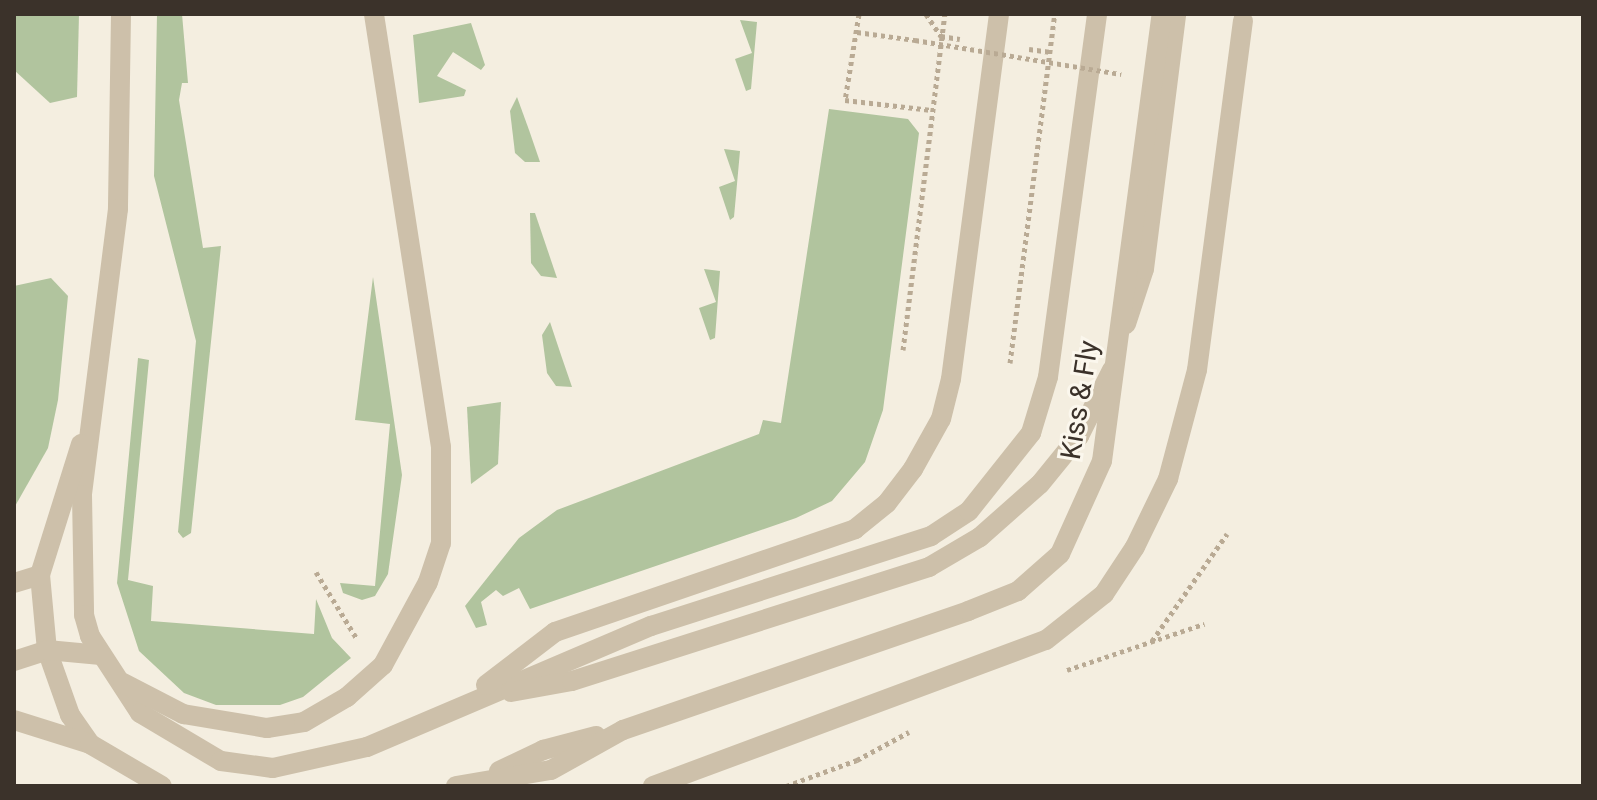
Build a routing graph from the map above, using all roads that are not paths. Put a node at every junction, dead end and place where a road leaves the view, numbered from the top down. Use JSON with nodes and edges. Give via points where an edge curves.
{"nodes":[{"id":1,"x":121,"y":14,"type":"edge"},
{"id":2,"x":374,"y":14,"type":"edge"},
{"id":3,"x":999,"y":14,"type":"edge"},
{"id":4,"x":1097,"y":14,"type":"edge"},
{"id":5,"x":1162,"y":14,"type":"edge"},
{"id":6,"x":1176,"y":14,"type":"edge"},
{"id":7,"x":1244,"y":14,"type":"edge"},
{"id":8,"x":92,"y":414,"type":"junction"},
{"id":9,"x":40,"y":575,"type":"junction"},
{"id":10,"x":14,"y":583,"type":"edge"},
{"id":11,"x":47,"y":650,"type":"junction"},
{"id":12,"x":101,"y":655,"type":"junction"},
{"id":13,"x":14,"y":661,"type":"edge"},
{"id":14,"x":123,"y":683,"type":"junction"},
{"id":15,"x":467,"y":700,"type":"junction"},
{"id":16,"x":14,"y":720,"type":"edge"},
{"id":17,"x":90,"y":744,"type":"junction"},
{"id":18,"x":162,"y":786,"type":"edge"},
{"id":19,"x":456,"y":786,"type":"edge"},
{"id":20,"x":653,"y":786,"type":"edge"}],
"edges":[{"from":1,"to":8,"type":"street","via":[[118,209]]},
{"from":2,"to":14,"type":"street","via":[[441,447],[441,543],[428,582],[383,665],[347,697],[304,722],[267,728],[183,714]]},
{"from":3,"to":15,"type":"street","via":[[951,379],[941,419],[887,503],[855,529],[555,632]]},
{"from":4,"to":15,"type":"street","via":[[1048,377],[1031,433],[969,511],[931,536],[651,626]]},
{"from":5,"to":19,"type":"street","name":"Kiss & Fly","bridge":true,"via":[[1102,461],[1060,554],[1018,591],[968,611],[623,730],[551,770]]},
{"from":6,"to":15,"type":"street","via":[[1144,269],[1109,379],[1079,436],[1040,484],[980,537],[929,567],[572,681]]},
{"from":7,"to":20,"type":"street","bridge":true,"via":[[1197,370],[1168,479],[1135,547],[1104,594],[1046,640]]},
{"from":8,"to":9,"type":"street","via":[[60,495]]},
{"from":8,"to":12,"type":"street","via":[[80,564],[84,615]]},
{"from":9,"to":10,"type":"street"},
{"from":9,"to":11,"type":"street"},
{"from":11,"to":12,"type":"street"},
{"from":11,"to":13,"type":"street"},
{"from":11,"to":17,"type":"street","via":[[70,715]]},
{"from":12,"to":14,"type":"street"},
{"from":14,"to":15,"type":"street","via":[[140,713],[172,735],[221,761],[273,768],[367,747]]},
{"from":16,"to":17,"type":"street"},
{"from":17,"to":18,"type":"street"}]}
